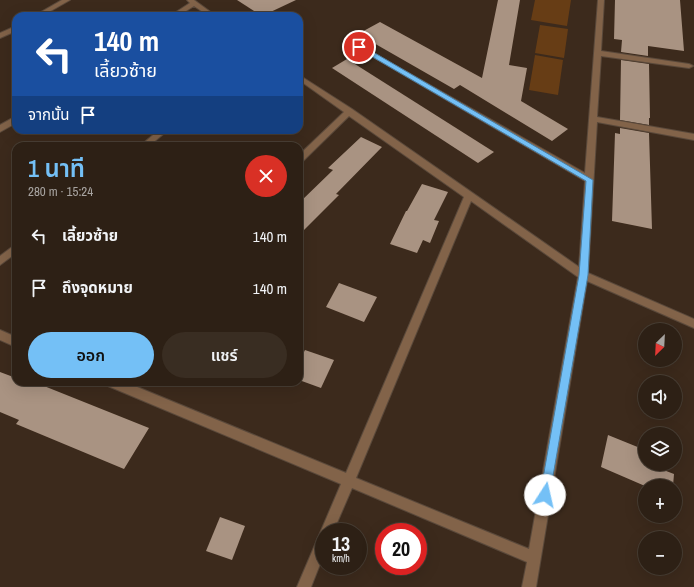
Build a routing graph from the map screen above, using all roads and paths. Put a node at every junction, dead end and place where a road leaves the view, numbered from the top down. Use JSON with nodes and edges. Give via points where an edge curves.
{"nodes":[{"id":1,"x":67,"y":0,"type":"edge"},
{"id":2,"x":601,"y":0,"type":"edge"},
{"id":3,"x":192,"y":1,"type":"edge"},
{"id":4,"x":44,"y":12,"type":"edge"},
{"id":5,"x":178,"y":12,"type":"edge"},
{"id":6,"x":207,"y":12,"type":"edge"},
{"id":7,"x":12,"y":30,"type":"edge"},
{"id":8,"x":0,"y":36,"type":"edge"},
{"id":9,"x":359,"y":47,"type":"dead end"},
{"id":10,"x":598,"y":53,"type":"junction"},
{"id":11,"x":689,"y":66,"type":"dead end"},
{"id":12,"x":303,"y":80,"type":"edge"},
{"id":13,"x":349,"y":111,"type":"junction"},
{"id":14,"x":593,"y":119,"type":"junction"},
{"id":15,"x":12,"y":122,"type":"edge"},
{"id":16,"x":0,"y":129,"type":"edge"},
{"id":17,"x":159,"y":134,"type":"edge"},
{"id":18,"x":694,"y":137,"type":"edge"},
{"id":19,"x":149,"y":142,"type":"edge"},
{"id":20,"x":303,"y":156,"type":"edge"},
{"id":21,"x":590,"y":180,"type":"junction"},
{"id":22,"x":469,"y":196,"type":"junction"},
{"id":23,"x":12,"y":251,"type":"edge"},
{"id":24,"x":0,"y":261,"type":"edge"},
{"id":25,"x":583,"y":275,"type":"junction"},
{"id":26,"x":694,"y":324,"type":"edge"},
{"id":27,"x":0,"y":335,"type":"edge"},
{"id":28,"x":12,"y":340,"type":"edge"},
{"id":29,"x":122,"y":386,"type":"edge"},
{"id":30,"x":348,"y":480,"type":"junction"},
{"id":31,"x":331,"y":523,"type":"edge"},
{"id":32,"x":534,"y":558,"type":"junction"},
{"id":33,"x":315,"y":560,"type":"edge"},
{"id":34,"x":304,"y":587,"type":"edge"},
{"id":35,"x":529,"y":587,"type":"edge"}],
"edges":[{"from":1,"to":4,"type":"lane"},
{"from":2,"to":10,"type":"lane"},
{"from":3,"to":5,"type":"lane"},
{"from":3,"to":6,"type":"lane"},
{"from":7,"to":8,"type":"lane"},
{"from":9,"to":21,"type":"lane"},
{"from":10,"to":11,"type":"lane"},
{"from":10,"to":14,"type":"lane"},
{"from":12,"to":13,"type":"lane"},
{"from":13,"to":20,"type":"lane"},
{"from":13,"to":22,"type":"lane"},
{"from":14,"to":18,"type":"lane"},
{"from":14,"to":21,"type":"lane"},
{"from":15,"to":16,"type":"lane"},
{"from":17,"to":19,"type":"lane"},
{"from":21,"to":25,"type":"lane"},
{"from":22,"to":25,"type":"lane"},
{"from":22,"to":30,"type":"lane"},
{"from":23,"to":24,"type":"lane"},
{"from":25,"to":26,"type":"lane"},
{"from":25,"to":32,"type":"lane"},
{"from":27,"to":28,"type":"lane"},
{"from":29,"to":30,"type":"lane"},
{"from":30,"to":31,"type":"lane"},
{"from":30,"to":32,"type":"lane"},
{"from":32,"to":35,"type":"lane"},
{"from":33,"to":34,"type":"lane"}]}
